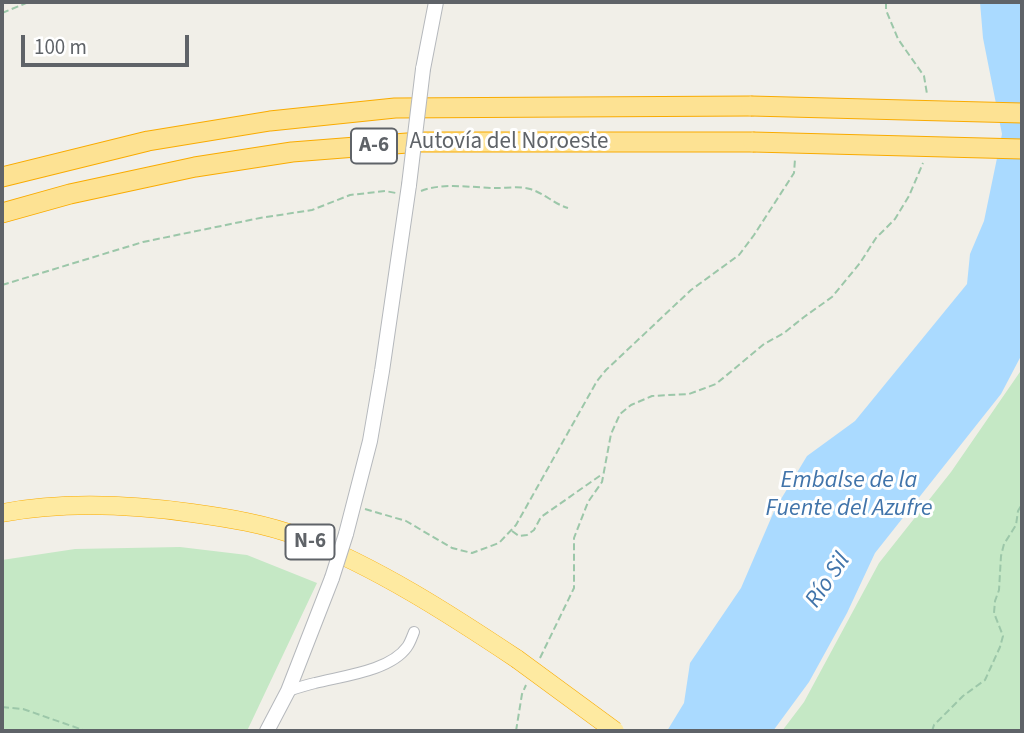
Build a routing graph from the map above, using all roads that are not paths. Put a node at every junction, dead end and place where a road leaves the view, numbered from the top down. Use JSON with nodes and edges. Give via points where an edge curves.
{"nodes":[{"id":1,"x":436,"y":2,"type":"edge"},
{"id":2,"x":1022,"y":113,"type":"edge"},
{"id":3,"x":1022,"y":149,"type":"edge"},
{"id":4,"x":2,"y":177,"type":"edge"},
{"id":5,"x":2,"y":213,"type":"edge"},
{"id":6,"x":2,"y":513,"type":"edge"},
{"id":7,"x":414,"y":632,"type":"dead end"},
{"id":8,"x":288,"y":691,"type":"junction"},
{"id":9,"x":267,"y":731,"type":"edge"},
{"id":10,"x":615,"y":731,"type":"edge"}],
"edges":[{"from":1,"to":8,"type":"street","bridge":true,"via":[[370,441],[332,578]]},
{"from":2,"to":4,"type":"highway","name":"Autovía del Noroeste","number":"A-6","bridge":true,"via":[[751,106],[395,108],[270,121],[148,141]]},
{"from":3,"to":5,"type":"highway","name":"Autovía del Noroeste","number":"A-6","bridge":true,"via":[[753,142],[420,142],[292,152],[195,167]]},
{"from":6,"to":10,"type":"highway","number":"N-6","bridge":true,"via":[[76,504],[152,508],[233,518],[298,536],[443,609]]},
{"from":7,"to":8,"type":"street","via":[[408,647],[378,666]]},
{"from":8,"to":9,"type":"street"}]}
